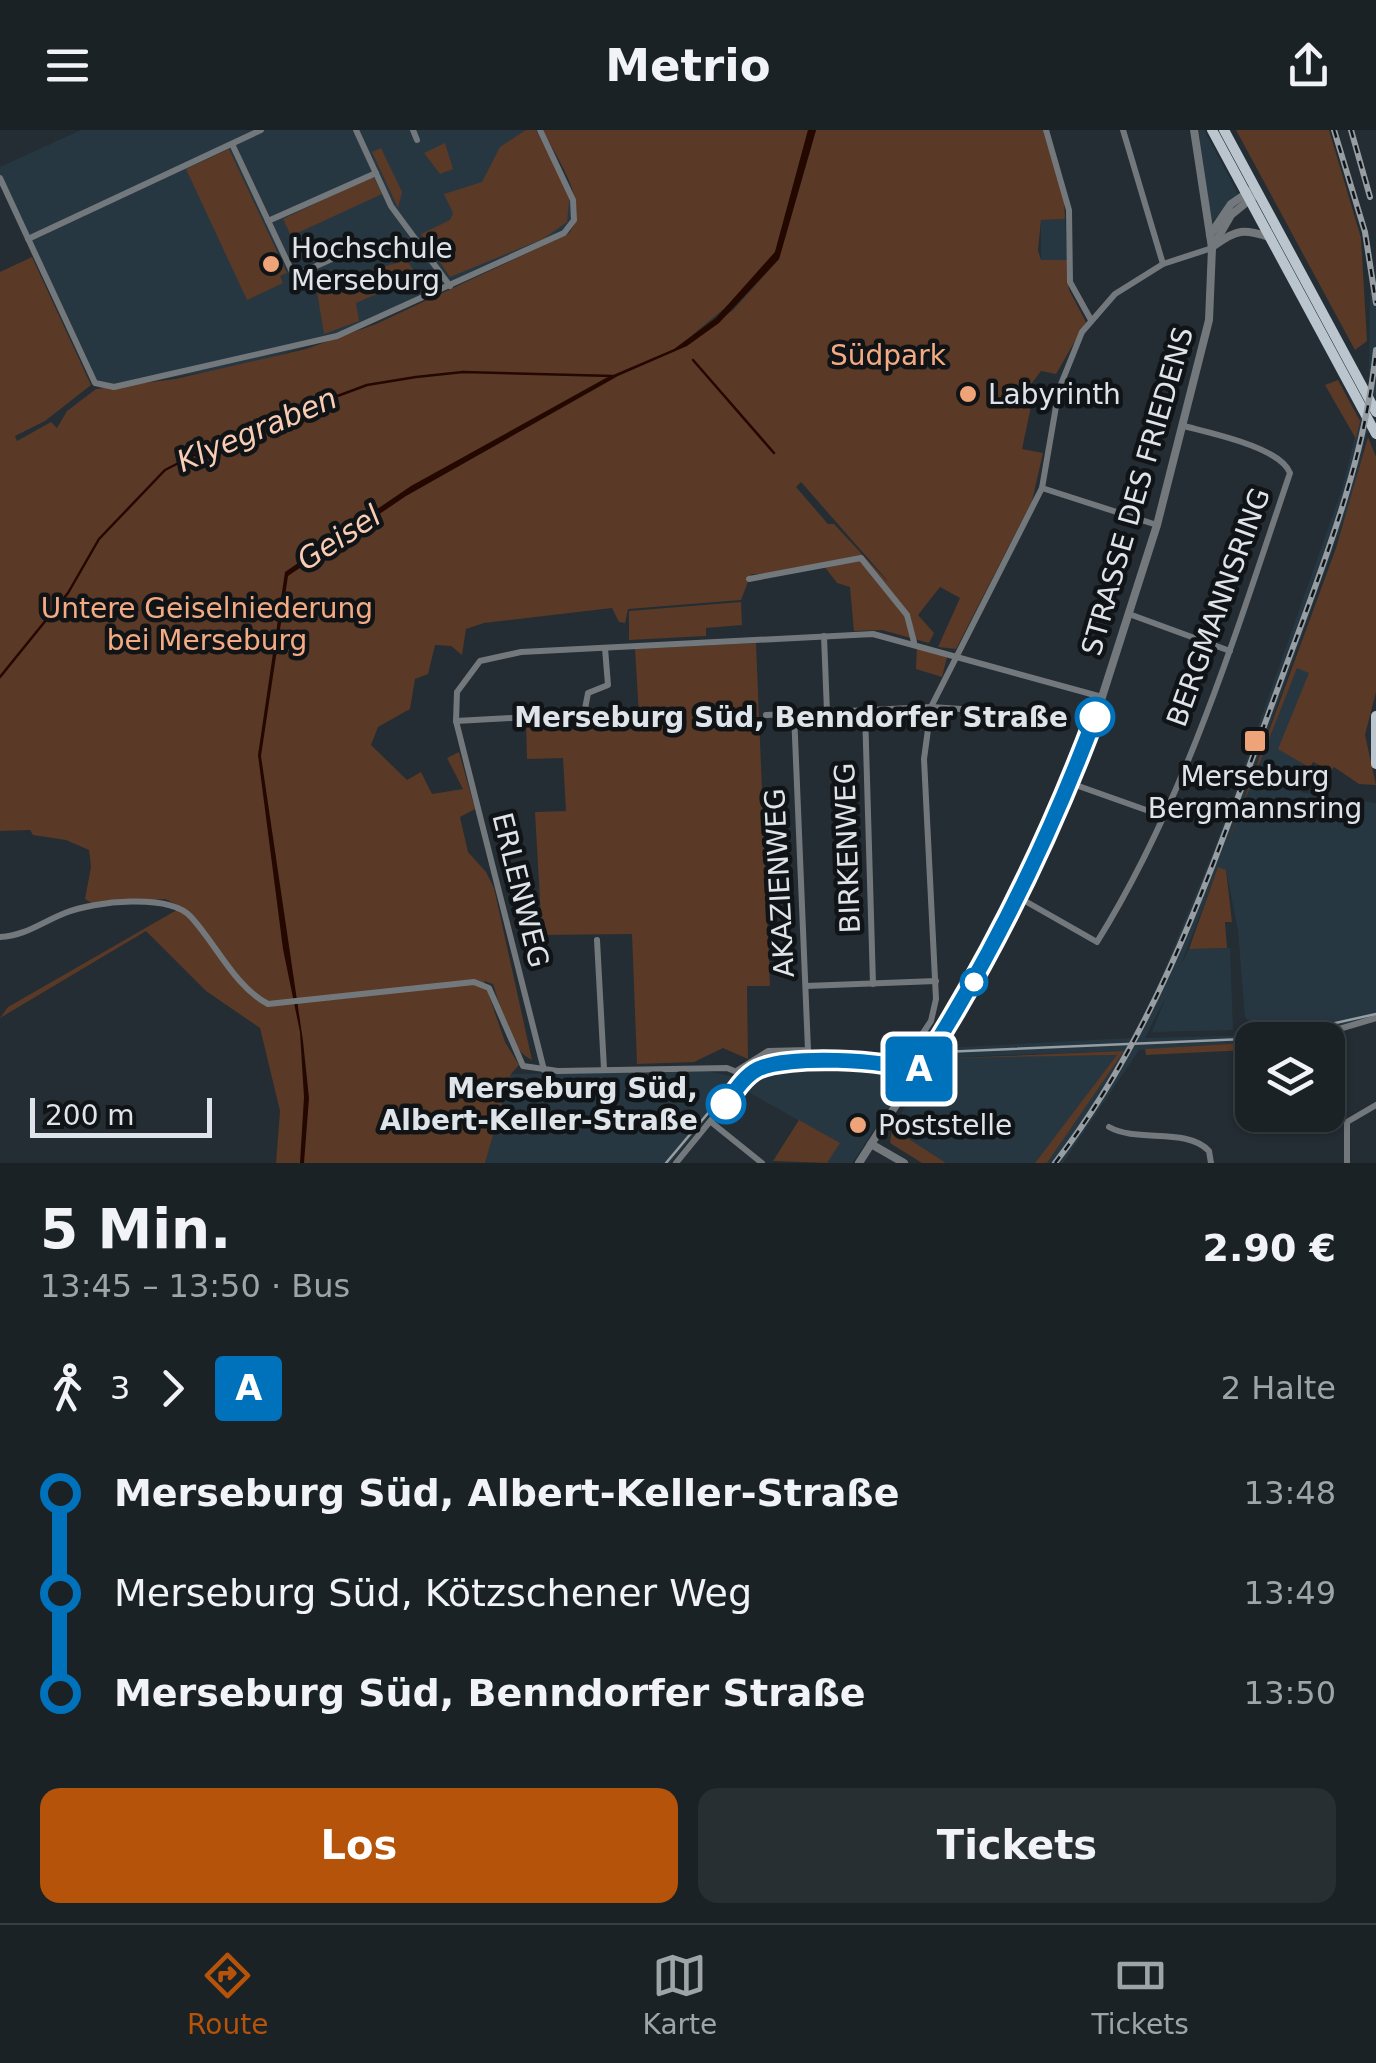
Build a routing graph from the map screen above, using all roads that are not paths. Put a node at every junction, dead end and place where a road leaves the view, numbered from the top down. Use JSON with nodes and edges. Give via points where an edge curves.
{"nodes":[{"id":1,"x":261,"y":130,"type":"edge"},
{"id":2,"x":356,"y":130,"type":"edge"},
{"id":3,"x":413,"y":130,"type":"edge"},
{"id":4,"x":540,"y":130,"type":"edge"},
{"id":5,"x":1046,"y":130,"type":"edge"},
{"id":6,"x":1123,"y":130,"type":"edge"},
{"id":7,"x":1194,"y":130,"type":"edge"},
{"id":8,"x":1217,"y":133,"type":"edge"},
{"id":9,"x":417,"y":140,"type":"dead end"},
{"id":10,"x":232,"y":144,"type":"junction"},
{"id":11,"x":376,"y":173,"type":"junction"},
{"id":12,"x":0,"y":178,"type":"edge"},
{"id":13,"x":1252,"y":194,"type":"junction"},
{"id":14,"x":268,"y":222,"type":"junction"},
{"id":15,"x":1210,"y":235,"type":"junction"},
{"id":16,"x":1269,"y":236,"type":"junction"},
{"id":17,"x":28,"y":239,"type":"junction"},
{"id":18,"x":1212,"y":248,"type":"junction"},
{"id":19,"x":354,"y":249,"type":"dead end"},
{"id":20,"x":1163,"y":264,"type":"junction"},
{"id":21,"x":450,"y":286,"type":"junction"},
{"id":22,"x":1091,"y":320,"type":"junction"},
{"id":23,"x":1376,"y":412,"type":"edge"},
{"id":24,"x":1184,"y":426,"type":"junction"},
{"id":25,"x":1376,"y":434,"type":"edge"},
{"id":26,"x":1042,"y":488,"type":"junction"},
{"id":27,"x":1157,"y":526,"type":"junction"},
{"id":28,"x":749,"y":579,"type":"dead end"},
{"id":29,"x":1128,"y":614,"type":"junction"},
{"id":30,"x":824,"y":636,"type":"junction"},
{"id":31,"x":914,"y":642,"type":"junction"},
{"id":32,"x":605,"y":648,"type":"junction"},
{"id":33,"x":1230,"y":652,"type":"junction"},
{"id":34,"x":959,"y":654,"type":"junction"},
{"id":35,"x":1102,"y":697,"type":"junction"},
{"id":36,"x":932,"y":708,"type":"junction"},
{"id":37,"x":865,"y":710,"type":"junction"},
{"id":38,"x":991,"y":710,"type":"dead end"},
{"id":39,"x":827,"y":712,"type":"junction"},
{"id":40,"x":794,"y":713,"type":"junction"},
{"id":41,"x":766,"y":714,"type":"dead end"},
{"id":42,"x":1376,"y":716,"type":"edge"},
{"id":43,"x":456,"y":721,"type":"junction"},
{"id":44,"x":1376,"y":764,"type":"edge"},
{"id":45,"x":1070,"y":783,"type":"junction"},
{"id":46,"x":1163,"y":816,"type":"junction"},
{"id":47,"x":1018,"y":897,"type":"junction"},
{"id":48,"x":0,"y":937,"type":"edge"},
{"id":49,"x":597,"y":940,"type":"dead end"},
{"id":50,"x":936,"y":981,"type":"junction"},
{"id":51,"x":874,"y":984,"type":"junction"},
{"id":52,"x":806,"y":986,"type":"junction"},
{"id":53,"x":1376,"y":1018,"type":"edge"},
{"id":54,"x":1345,"y":1027,"type":"edge"},
{"id":55,"x":901,"y":1066,"type":"junction"},
{"id":56,"x":604,"y":1069,"type":"junction"},
{"id":57,"x":544,"y":1070,"type":"junction"},
{"id":58,"x":738,"y":1070,"type":"junction"},
{"id":59,"x":918,"y":1072,"type":"junction"},
{"id":60,"x":747,"y":1076,"type":"junction"},
{"id":61,"x":1376,"y":1105,"type":"edge"},
{"id":62,"x":711,"y":1122,"type":"junction"},
{"id":63,"x":1109,"y":1128,"type":"dead end"},
{"id":64,"x":872,"y":1144,"type":"junction"},
{"id":65,"x":676,"y":1163,"type":"edge"},
{"id":66,"x":762,"y":1163,"type":"edge"},
{"id":67,"x":859,"y":1163,"type":"edge"},
{"id":68,"x":904,"y":1163,"type":"edge"},
{"id":69,"x":1210,"y":1163,"type":"edge"},
{"id":70,"x":1346,"y":1163,"type":"edge"}],
"edges":[{"from":1,"to":10,"type":"street"},
{"from":2,"to":11,"type":"street"},
{"from":3,"to":9,"type":"street"},
{"from":4,"to":21,"type":"street","via":[[573,200],[571,228]]},
{"from":5,"to":22,"type":"street","via":[[1070,210],[1070,282]]},
{"from":6,"to":20,"type":"street"},
{"from":7,"to":15,"type":"street","name":"STRASSE DES FRIEDENS"},
{"from":8,"to":13,"type":"main road"},
{"from":10,"to":14,"type":"street"},
{"from":10,"to":17,"type":"street"},
{"from":11,"to":14,"type":"street"},
{"from":11,"to":21,"type":"street","via":[[403,224]]},
{"from":12,"to":17,"type":"street"},
{"from":13,"to":15,"type":"street","via":[[1225,211]]},
{"from":13,"to":16,"type":"main road"},
{"from":13,"to":18,"type":"street"},
{"from":13,"to":23,"type":"main road"},
{"from":14,"to":19,"type":"street","via":[[294,276]]},
{"from":15,"to":18,"type":"street","name":"STRASSE DES FRIEDENS"},
{"from":16,"to":18,"type":"street","via":[[1233,231]]},
{"from":16,"to":25,"type":"main road"},
{"from":17,"to":21,"type":"street","via":[[95,384],[103,387],[303,346]]},
{"from":18,"to":20,"type":"street"},
{"from":18,"to":24,"type":"street","name":"STRASSE DES FRIEDENS","via":[[1208,322]]},
{"from":20,"to":22,"type":"street","via":[[1115,294]]},
{"from":22,"to":26,"type":"street","via":[[1062,380]]},
{"from":24,"to":27,"type":"street","name":"STRASSE DES FRIEDENS"},
{"from":24,"to":33,"type":"street","name":"BERGMANNSRING","via":[[1256,449],[1290,473]]},
{"from":26,"to":27,"type":"street"},
{"from":26,"to":34,"type":"street"},
{"from":27,"to":29,"type":"street","name":"STRASSE DES FRIEDENS"},
{"from":28,"to":31,"type":"street","via":[[861,558],[907,615]]},
{"from":29,"to":33,"type":"street"},
{"from":29,"to":35,"type":"street","name":"STRASSE DES FRIEDENS"},
{"from":30,"to":31,"type":"street","via":[[873,634]]},
{"from":30,"to":32,"type":"street"},
{"from":30,"to":39,"type":"street"},
{"from":31,"to":34,"type":"street"},
{"from":32,"to":43,"type":"street","via":[[488,657],[462,679]]},
{"from":32,"to":43,"type":"street","via":[[608,685],[588,692],[584,714]]},
{"from":33,"to":46,"type":"street","name":"BERGMANNSRING"},
{"from":34,"to":35,"type":"street"},
{"from":34,"to":36,"type":"street"},
{"from":35,"to":45,"type":"street","name":"STRASSE DES FRIEDENS"},
{"from":36,"to":37,"type":"street"},
{"from":36,"to":38,"type":"street"},
{"from":36,"to":50,"type":"street","via":[[924,759]]},
{"from":37,"to":39,"type":"street"},
{"from":37,"to":51,"type":"street","name":"BIRKENWEG"},
{"from":39,"to":40,"type":"street"},
{"from":40,"to":41,"type":"street"},
{"from":40,"to":52,"type":"street","name":"AKAZIENWEG"},
{"from":42,"to":44,"type":"main road"},
{"from":43,"to":57,"type":"street","name":"ERLENWEG"},
{"from":45,"to":46,"type":"street"},
{"from":45,"to":47,"type":"street","name":"STRASSE DES FRIEDENS"},
{"from":46,"to":47,"type":"street","name":"BERGMANNSRING","via":[[1130,890],[1097,942]]},
{"from":47,"to":59,"type":"street","name":"STRASSE DES FRIEDENS"},
{"from":48,"to":57,"type":"street","via":[[84,907],[172,902],[259,1000],[277,1006],[482,984],[493,994],[516,1058]]},
{"from":49,"to":56,"type":"street"},
{"from":50,"to":51,"type":"street"},
{"from":50,"to":55,"type":"street","via":[[931,1020]]},
{"from":51,"to":52,"type":"street"},
{"from":52,"to":58,"type":"street","name":"AKAZIENWEG","via":[[808,1050],[768,1051]]},
{"from":53,"to":54,"type":"street"},
{"from":55,"to":59,"type":"street"},
{"from":55,"to":60,"type":"street","via":[[793,1061]]},
{"from":56,"to":57,"type":"street"},
{"from":56,"to":58,"type":"street"},
{"from":58,"to":60,"type":"street"},
{"from":59,"to":64,"type":"street","name":"STRASSE DES FRIEDENS"},
{"from":60,"to":62,"type":"street"},
{"from":61,"to":70,"type":"street","via":[[1347,1122]]},
{"from":62,"to":65,"type":"street"},
{"from":62,"to":66,"type":"street"},
{"from":63,"to":69,"type":"street","via":[[1124,1136],[1195,1141],[1209,1151]]},
{"from":64,"to":67,"type":"street","name":"STRASSE DES FRIEDENS"},
{"from":64,"to":68,"type":"street"}]}
